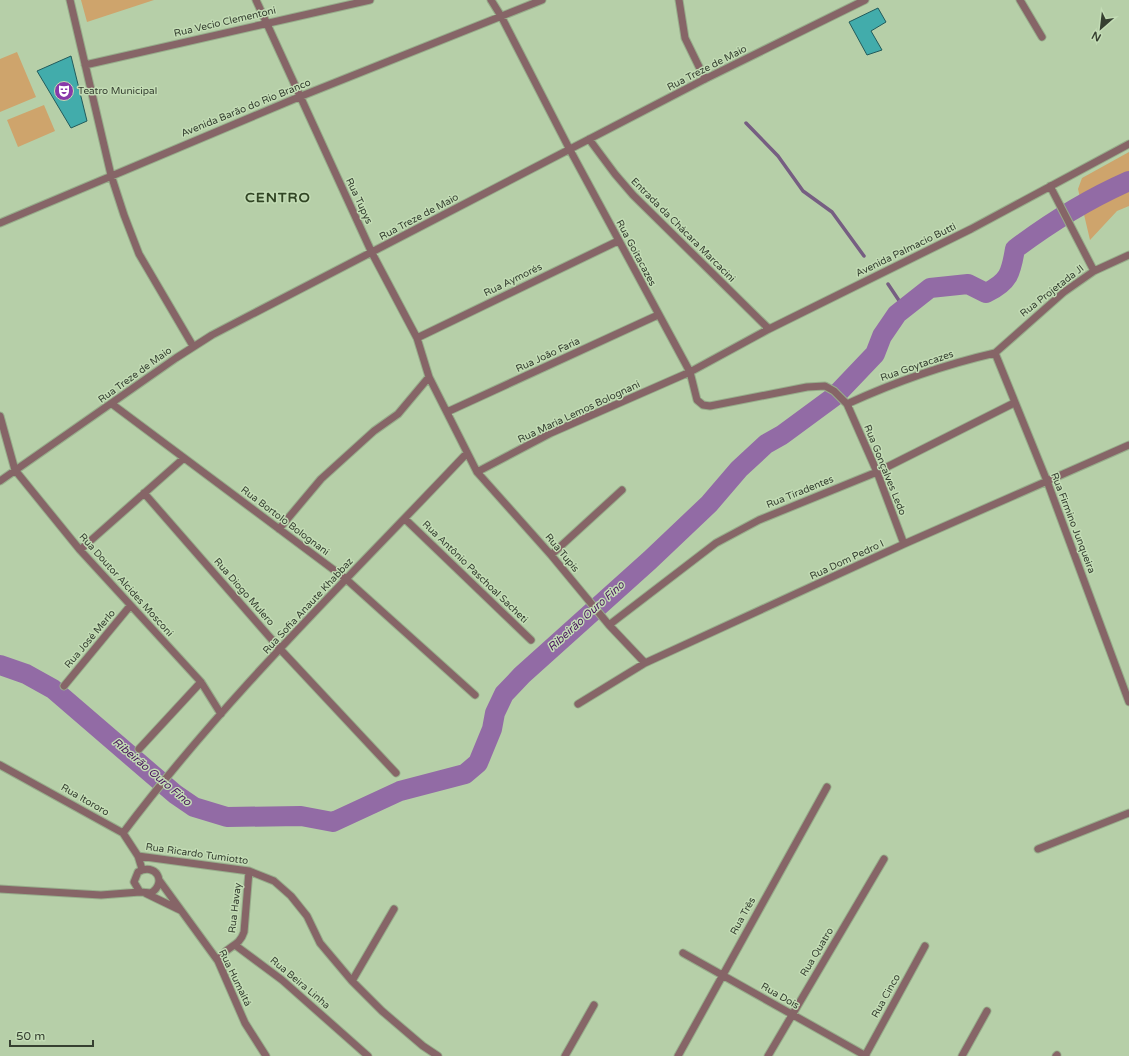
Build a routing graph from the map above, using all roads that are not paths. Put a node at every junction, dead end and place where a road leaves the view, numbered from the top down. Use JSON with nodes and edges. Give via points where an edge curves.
{"nodes":[{"id":1,"x":70,"y":0,"type":"edge"},
{"id":2,"x":256,"y":0,"type":"edge"},
{"id":3,"x":370,"y":0,"type":"edge"},
{"id":4,"x":491,"y":0,"type":"edge"},
{"id":5,"x":542,"y":0,"type":"edge"},
{"id":6,"x":679,"y":0,"type":"edge"},
{"id":7,"x":865,"y":0,"type":"edge"},
{"id":8,"x":1020,"y":0,"type":"edge"},
{"id":9,"x":502,"y":16,"type":"junction"},
{"id":10,"x":266,"y":23,"type":"junction"},
{"id":11,"x":1042,"y":37,"type":"dead end"},
{"id":12,"x":85,"y":65,"type":"junction"},
{"id":13,"x":705,"y":79,"type":"junction"},
{"id":14,"x":299,"y":97,"type":"junction"},
{"id":15,"x":589,"y":140,"type":"junction"},
{"id":16,"x":1129,"y":144,"type":"edge"},
{"id":17,"x":570,"y":150,"type":"junction"},
{"id":18,"x":111,"y":175,"type":"junction"},
{"id":19,"x":1050,"y":186,"type":"junction"},
{"id":20,"x":0,"y":223,"type":"edge"},
{"id":21,"x":618,"y":241,"type":"junction"},
{"id":22,"x":372,"y":253,"type":"junction"},
{"id":23,"x":1129,"y":255,"type":"edge"},
{"id":24,"x":1094,"y":271,"type":"junction"},
{"id":25,"x":658,"y":315,"type":"junction"},
{"id":26,"x":769,"y":329,"type":"junction"},
{"id":27,"x":417,"y":338,"type":"junction"},
{"id":28,"x":194,"y":346,"type":"junction"},
{"id":29,"x":995,"y":353,"type":"junction"},
{"id":30,"x":690,"y":372,"type":"junction"},
{"id":31,"x":429,"y":377,"type":"junction"},
{"id":32,"x":825,"y":386,"type":"joint"},
{"id":33,"x":1014,"y":403,"type":"junction"},
{"id":34,"x":112,"y":404,"type":"junction"},
{"id":35,"x":847,"y":404,"type":"junction"},
{"id":36,"x":447,"y":412,"type":"junction"},
{"id":37,"x":0,"y":416,"type":"edge"},
{"id":38,"x":1129,"y":445,"type":"edge"},
{"id":39,"x":467,"y":453,"type":"junction"},
{"id":40,"x":184,"y":458,"type":"junction"},
{"id":41,"x":15,"y":470,"type":"junction"},
{"id":42,"x":477,"y":472,"type":"junction"},
{"id":43,"x":876,"y":472,"type":"junction"},
{"id":44,"x":0,"y":481,"type":"edge"},
{"id":45,"x":1046,"y":481,"type":"junction"},
{"id":46,"x":622,"y":490,"type":"dead end"},
{"id":47,"x":144,"y":493,"type":"junction"},
{"id":48,"x":405,"y":518,"type":"junction"},
{"id":49,"x":279,"y":529,"type":"junction"},
{"id":50,"x":904,"y":544,"type":"junction"},
{"id":51,"x":80,"y":550,"type":"junction"},
{"id":52,"x":551,"y":555,"type":"junction"},
{"id":53,"x":346,"y":579,"type":"junction"},
{"id":54,"x":130,"y":606,"type":"junction"},
{"id":55,"x":609,"y":625,"type":"junction"},
{"id":56,"x":531,"y":640,"type":"dead end"},
{"id":57,"x":281,"y":650,"type":"junction"},
{"id":58,"x":645,"y":663,"type":"junction"},
{"id":59,"x":201,"y":682,"type":"junction"},
{"id":60,"x":64,"y":686,"type":"dead end"},
{"id":61,"x":475,"y":695,"type":"dead end"},
{"id":62,"x":1129,"y":702,"type":"edge"},
{"id":63,"x":578,"y":704,"type":"dead end"},
{"id":64,"x":221,"y":714,"type":"junction"},
{"id":65,"x":139,"y":749,"type":"dead end"},
{"id":66,"x":0,"y":765,"type":"edge"},
{"id":67,"x":396,"y":773,"type":"dead end"},
{"id":68,"x":827,"y":786,"type":"dead end"},
{"id":69,"x":1129,"y":813,"type":"edge"},
{"id":70,"x":124,"y":833,"type":"junction"},
{"id":71,"x":1038,"y":849,"type":"dead end"},
{"id":72,"x":138,"y":856,"type":"junction"},
{"id":73,"x":884,"y":859,"type":"dead end"},
{"id":74,"x":142,"y":869,"type":"junction"},
{"id":75,"x":249,"y":871,"type":"junction"},
{"id":76,"x":159,"y":880,"type":"junction"},
{"id":77,"x":0,"y":890,"type":"edge"},
{"id":78,"x":142,"y":893,"type":"junction"},
{"id":79,"x":394,"y":909,"type":"dead end"},
{"id":80,"x":182,"y":911,"type":"junction"},
{"id":81,"x":235,"y":945,"type":"junction"},
{"id":82,"x":925,"y":946,"type":"dead end"},
{"id":83,"x":683,"y":953,"type":"dead end"},
{"id":84,"x":218,"y":961,"type":"junction"},
{"id":85,"x":722,"y":975,"type":"junction"},
{"id":86,"x":352,"y":982,"type":"junction"},
{"id":87,"x":594,"y":1005,"type":"dead end"},
{"id":88,"x":987,"y":1011,"type":"dead end"},
{"id":89,"x":792,"y":1014,"type":"junction"},
{"id":90,"x":266,"y":1056,"type":"edge"},
{"id":91,"x":368,"y":1056,"type":"edge"},
{"id":92,"x":438,"y":1056,"type":"edge"},
{"id":93,"x":565,"y":1056,"type":"edge"},
{"id":94,"x":678,"y":1056,"type":"edge"},
{"id":95,"x":768,"y":1056,"type":"edge"},
{"id":96,"x":866,"y":1056,"type":"edge"},
{"id":97,"x":962,"y":1056,"type":"edge"}],
"edges":[{"from":1,"to":12,"type":"street"},
{"from":2,"to":10,"type":"street","name":"Rua Tupys"},
{"from":3,"to":10,"type":"street","name":"Rua Vecio Clementoni"},
{"from":4,"to":9,"type":"street","name":"Rua Goitacazes"},
{"from":5,"to":9,"type":"street","name":"Avenida Barão do Rio Branco"},
{"from":6,"to":13,"type":"street","via":[[682,27]]},
{"from":7,"to":13,"type":"street","name":"Rua Treze de Maio"},
{"from":8,"to":11,"type":"street"},
{"from":9,"to":14,"type":"street","name":"Avenida Barão do Rio Branco"},
{"from":9,"to":17,"type":"street","name":"Rua Goitacazes"},
{"from":10,"to":12,"type":"street","name":"Rua Vecio Clementoni"},
{"from":10,"to":14,"type":"street","name":"Rua Tupys"},
{"from":12,"to":18,"type":"street"},
{"from":13,"to":15,"type":"street","name":"Rua Treze de Maio"},
{"from":14,"to":18,"type":"street","name":"Avenida Barão do Rio Branco"},
{"from":14,"to":22,"type":"street","name":"Rua Tupys"},
{"from":15,"to":17,"type":"street","name":"Rua Treze de Maio"},
{"from":15,"to":26,"type":"street","name":"Entrada da Chácara Marcacini","via":[[633,195]]},
{"from":16,"to":19,"type":"street","name":"Avenida Palmacio Butti"},
{"from":17,"to":21,"type":"street","name":"Rua Goitacazes"},
{"from":17,"to":22,"type":"street","name":"Rua Treze de Maio"},
{"from":18,"to":20,"type":"street","name":"Avenida Barão do Rio Branco"},
{"from":18,"to":28,"type":"street","via":[[139,254]]},
{"from":19,"to":24,"type":"street"},
{"from":19,"to":26,"type":"street","name":"Avenida Palmacio Butti","via":[[971,229]]},
{"from":21,"to":25,"type":"street","name":"Rua Goitacazes"},
{"from":21,"to":27,"type":"street","name":"Rua Aymorés"},
{"from":22,"to":27,"type":"street","name":"Rua Tupys"},
{"from":22,"to":28,"type":"street","name":"Rua Treze de Maio"},
{"from":23,"to":24,"type":"street","name":"Rua Projetada JI"},
{"from":24,"to":29,"type":"street","name":"Rua Projetada JI","via":[[1064,292]]},
{"from":25,"to":30,"type":"street","name":"Rua Goitacazes"},
{"from":25,"to":36,"type":"street","name":"Rua João Faria"},
{"from":26,"to":30,"type":"street","name":"Avenida Palmacio Butti"},
{"from":27,"to":31,"type":"street","name":"Rua Tupys"},
{"from":28,"to":34,"type":"street","name":"Rua Treze de Maio"},
{"from":29,"to":33,"type":"street","name":"Rua Firmino Junqueira"},
{"from":29,"to":35,"type":"street","name":"Rua Goytacazes","via":[[955,362],[898,381]]},
{"from":30,"to":32,"type":"street","name":"Rua Goitacazes","via":[[697,400],[703,405],[710,406],[807,387]]},
{"from":30,"to":42,"type":"street","name":"Rua Maria Lemos Bolognani","via":[[550,433]]},
{"from":31,"to":36,"type":"street","name":"Rua Tupys"},
{"from":31,"to":49,"type":"street","via":[[398,414],[374,431],[321,479]]},
{"from":32,"to":35,"type":"street","name":"Rua Gonçalves Ledo"},
{"from":33,"to":43,"type":"street","name":"Rua Tiradentes"},
{"from":33,"to":45,"type":"street","name":"Rua Firmino Junqueira"},
{"from":34,"to":40,"type":"street","name":"Rua Bortolo Bolognani"},
{"from":34,"to":41,"type":"street","name":"Rua Treze de Maio"},
{"from":35,"to":43,"type":"street","name":"Rua Gonçalves Ledo"},
{"from":36,"to":39,"type":"street","name":"Rua Tupys"},
{"from":37,"to":41,"type":"street"},
{"from":38,"to":45,"type":"street","name":"Rua Dom Pedro I"},
{"from":39,"to":42,"type":"street","name":"Rua Tupis"},
{"from":39,"to":48,"type":"street","name":"Rua Sofia Anaute Khabbaz"},
{"from":40,"to":47,"type":"street"},
{"from":40,"to":49,"type":"street","name":"Rua Bortolo Bolognani"},
{"from":41,"to":44,"type":"street","name":"Rua Treze de Maio"},
{"from":41,"to":51,"type":"street","name":"Rua Doutor Alcides Mosconi"},
{"from":42,"to":52,"type":"street","name":"Rua Tupis"},
{"from":43,"to":50,"type":"street","name":"Rua Gonçalves Ledo"},
{"from":43,"to":55,"type":"street","name":"Rua Tiradentes","via":[[759,520],[716,543]]},
{"from":45,"to":50,"type":"street","name":"Rua Dom Pedro I"},
{"from":45,"to":62,"type":"street","name":"Rua Firmino Junqueira"},
{"from":46,"to":52,"type":"street"},
{"from":47,"to":51,"type":"street"},
{"from":47,"to":57,"type":"street","name":"Rua Diogo Mulero"},
{"from":48,"to":53,"type":"street","name":"Rua Sofia Anaute Khabbaz"},
{"from":48,"to":56,"type":"street","name":"Rua Antônio Paschoal Sacheti"},
{"from":49,"to":53,"type":"street","name":"Rua Bortolo Bolognani"},
{"from":50,"to":58,"type":"street","name":"Rua Dom Pedro I"},
{"from":51,"to":54,"type":"street","name":"Rua Doutor Alcides Mosconi"},
{"from":52,"to":55,"type":"street","name":"Rua Tupis"},
{"from":53,"to":57,"type":"street","name":"Rua Sofia Anaute Khabbaz"},
{"from":53,"to":61,"type":"street","name":"Rua Bortolo Bolognani"},
{"from":54,"to":59,"type":"street","name":"Rua Doutor Alcides Mosconi"},
{"from":54,"to":60,"type":"street","name":"Rua José Merlo"},
{"from":55,"to":58,"type":"street","name":"Rua Tupis"},
{"from":57,"to":64,"type":"street","name":"Rua Sofia Anaute Khabbaz"},
{"from":57,"to":67,"type":"street","name":"Rua Diogo Mulero"},
{"from":58,"to":63,"type":"street","name":"Rua Dom Pedro I"},
{"from":59,"to":64,"type":"street","name":"Rua Doutor Alcides Mosconi"},
{"from":59,"to":65,"type":"street"},
{"from":64,"to":70,"type":"street","name":"Rua Sofia Anaute Khabbaz","via":[[148,800]]},
{"from":66,"to":70,"type":"street","name":"Rua Itororo"},
{"from":68,"to":85,"type":"street","name":"Rua Três"},
{"from":69,"to":71,"type":"street"},
{"from":70,"to":72,"type":"street","name":"Rua Itororo"},
{"from":72,"to":74,"type":"street","name":"Rua Itororo"},
{"from":72,"to":75,"type":"street","name":"Rua Ricardo Tumiotto"},
{"from":73,"to":89,"type":"street","name":"Rua Quatro"},
{"from":74,"to":76,"type":"street","name":"Rua Humaitá","via":[[153,871]]},
{"from":74,"to":78,"type":"street","via":[[135,877],[136,888]]},
{"from":75,"to":81,"type":"street","name":"Rua Havay","via":[[244,932],[241,940]]},
{"from":75,"to":86,"type":"street","name":"Rua Ricardo Tumiotto","via":[[274,881],[291,896],[307,916],[320,943]]},
{"from":76,"to":78,"type":"street","via":[[155,890]]},
{"from":76,"to":80,"type":"street","name":"Rua Humaitá"},
{"from":77,"to":78,"type":"street","via":[[101,896]]},
{"from":78,"to":80,"type":"street","name":"Rua Humaitá"},
{"from":79,"to":86,"type":"street"},
{"from":80,"to":84,"type":"street","name":"Rua Humaitá"},
{"from":81,"to":84,"type":"street","via":[[222,952]]},
{"from":81,"to":91,"type":"street","name":"Rua Beira Linha","via":[[282,980]]},
{"from":82,"to":96,"type":"street","name":"Rua Cinco"},
{"from":83,"to":85,"type":"street","name":"Rua Dois"},
{"from":84,"to":90,"type":"street","name":"Rua Humaitá","via":[[245,1023]]},
{"from":85,"to":89,"type":"street","name":"Rua Dois"},
{"from":85,"to":94,"type":"street","name":"Rua Três"},
{"from":86,"to":92,"type":"street","name":"Rua Ricardo Tumiotto","via":[[382,1011]]},
{"from":87,"to":93,"type":"street"},
{"from":88,"to":97,"type":"street"},
{"from":89,"to":95,"type":"street","name":"Rua Quatro"},
{"from":89,"to":96,"type":"street","name":"Rua Dois"}]}
